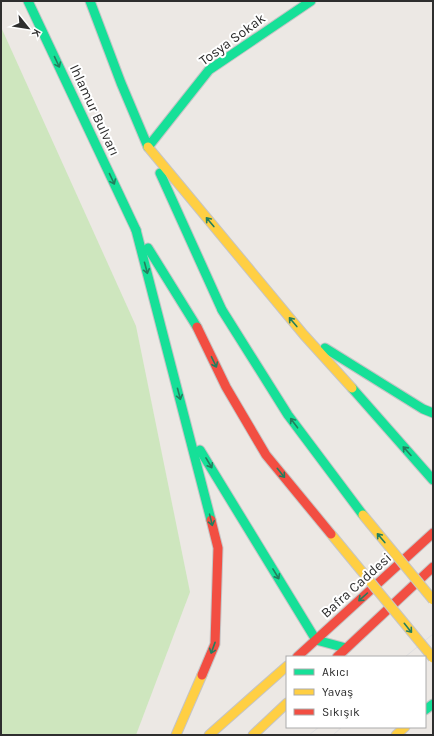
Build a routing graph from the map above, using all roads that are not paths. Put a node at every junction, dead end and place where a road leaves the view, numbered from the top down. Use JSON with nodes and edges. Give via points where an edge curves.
{"nodes":[{"id":1,"x":28,"y":1,"type":"edge"},
{"id":2,"x":90,"y":1,"type":"edge"},
{"id":3,"x":311,"y":1,"type":"edge"},
{"id":4,"x":148,"y":147,"type":"junction"},
{"id":5,"x":136,"y":230,"type":"junction"},
{"id":6,"x":304,"y":335,"type":"junction"},
{"id":7,"x":433,"y":413,"type":"edge"},
{"id":8,"x":188,"y":430,"type":"junction"},
{"id":9,"x":433,"y":480,"type":"edge"},
{"id":10,"x":433,"y":533,"type":"edge"},
{"id":11,"x":433,"y":567,"type":"edge"},
{"id":12,"x":433,"y":600,"type":"edge"},
{"id":13,"x":316,"y":640,"type":"junction"},
{"id":14,"x":346,"y":648,"type":"junction"},
{"id":15,"x":298,"y":656,"type":"edge"},
{"id":16,"x":338,"y":656,"type":"edge"},
{"id":17,"x":433,"y":658,"type":"edge"},
{"id":18,"x":286,"y":667,"type":"edge"},
{"id":19,"x":286,"y":704,"type":"edge"},
{"id":20,"x":404,"y":728,"type":"edge"},
{"id":21,"x":176,"y":735,"type":"edge"},
{"id":22,"x":208,"y":735,"type":"edge"},
{"id":23,"x":253,"y":735,"type":"edge"},
{"id":24,"x":396,"y":735,"type":"edge"}],
"edges":[{"from":1,"to":5,"type":"main road","name":"Ihlamur Bulvarı","one_way":true},
{"from":2,"to":4,"type":"main road"},
{"from":3,"to":4,"type":"main road","name":"Tosya Sokak","via":[[209,70]]},
{"from":6,"to":4,"type":"main road","one_way":true},
{"from":12,"to":4,"type":"main road","one_way":true,"bridge":true,"via":[[374,530],[288,415],[222,310]]},
{"from":5,"to":8,"type":"main road","one_way":true},
{"from":5,"to":17,"type":"main road","one_way":true,"bridge":true,"via":[[197,327],[226,387],[266,455]]},
{"from":6,"to":7,"type":"main road","via":[[423,410]]},
{"from":9,"to":6,"type":"main road","one_way":true},
{"from":8,"to":13,"type":"main road","one_way":true},
{"from":8,"to":21,"type":"main road","one_way":true,"via":[[218,548],[215,644]]},
{"from":10,"to":13,"type":"main road","name":"Bafra Caddesi","one_way":true},
{"from":11,"to":14,"type":"main road"},
{"from":13,"to":14,"type":"main road"},
{"from":13,"to":15,"type":"main road","name":"Bafra Caddesi"},
{"from":14,"to":16,"type":"main road"},
{"from":18,"to":22,"type":"main road"},
{"from":19,"to":23,"type":"main road"},
{"from":20,"to":24,"type":"main road"}]}
